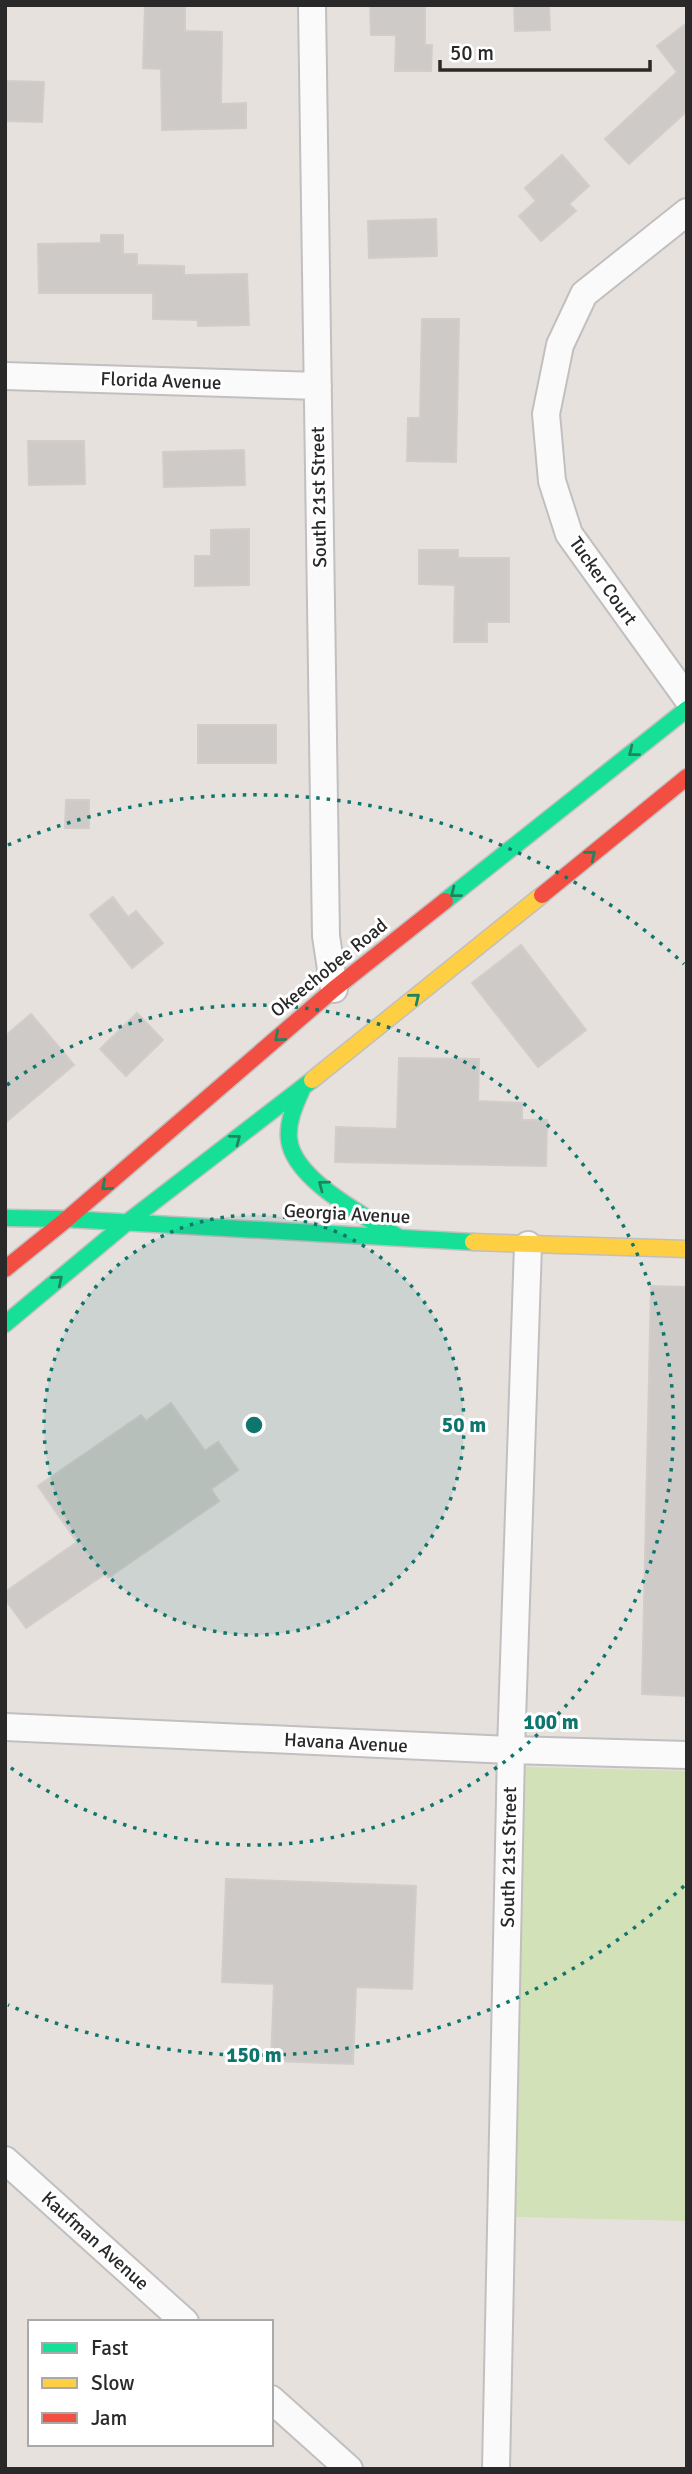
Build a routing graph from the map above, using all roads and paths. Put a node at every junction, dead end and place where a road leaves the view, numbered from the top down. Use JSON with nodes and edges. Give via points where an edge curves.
{"nodes":[{"id":1,"x":312,"y":5,"type":"edge"},
{"id":2,"x":687,"y":212,"type":"edge"},
{"id":3,"x":5,"y":376,"type":"edge"},
{"id":4,"x":317,"y":386,"type":"junction"},
{"id":5,"x":687,"y":698,"type":"edge"},
{"id":6,"x":687,"y":709,"type":"edge"},
{"id":7,"x":687,"y":776,"type":"edge"},
{"id":8,"x":334,"y":989,"type":"junction"},
{"id":9,"x":303,"y":1087,"type":"junction"},
{"id":10,"x":5,"y":1218,"type":"edge"},
{"id":11,"x":67,"y":1219,"type":"junction"},
{"id":12,"x":125,"y":1224,"type":"junction"},
{"id":13,"x":399,"y":1237,"type":"junction"},
{"id":14,"x":528,"y":1245,"type":"junction"},
{"id":15,"x":687,"y":1249,"type":"edge"},
{"id":16,"x":5,"y":1269,"type":"edge"},
{"id":17,"x":5,"y":1324,"type":"edge"},
{"id":18,"x":5,"y":1727,"type":"edge"},
{"id":19,"x":511,"y":1750,"type":"junction"},
{"id":20,"x":687,"y":1755,"type":"edge"},
{"id":21,"x":5,"y":2160,"type":"edge"},
{"id":22,"x":183,"y":2320,"type":"edge"},
{"id":23,"x":273,"y":2401,"type":"edge"},
{"id":24,"x":349,"y":2469,"type":"edge"},
{"id":25,"x":496,"y":2469,"type":"edge"}],
"edges":[{"from":1,"to":4,"type":"street","name":"South 21st Street"},
{"from":2,"to":5,"type":"street","name":"Tucker Court","via":[[584,294],[560,345],[546,414],[552,481],[569,534]]},
{"from":3,"to":4,"type":"street","name":"Florida Avenue"},
{"from":4,"to":8,"type":"street","name":"South 21st Street","via":[[326,936]]},
{"from":6,"to":8,"type":"main road","name":"Okeechobee Road","one_way":true},
{"from":9,"to":7,"type":"main road","one_way":true},
{"from":8,"to":11,"type":"main road","name":"Okeechobee Road","one_way":true},
{"from":12,"to":9,"type":"main road","one_way":true},
{"from":13,"to":9,"type":"main road","one_way":true,"via":[[301,1168],[290,1148],[291,1116]]},
{"from":10,"to":11,"type":"main road","name":"Georgia Avenue"},
{"from":11,"to":12,"type":"main road","name":"Georgia Avenue"},
{"from":11,"to":16,"type":"main road","name":"Okeechobee Road"},
{"from":12,"to":13,"type":"main road","name":"Georgia Avenue"},
{"from":17,"to":12,"type":"main road","one_way":true},
{"from":13,"to":14,"type":"main road","name":"Georgia Avenue"},
{"from":14,"to":15,"type":"main road","name":"Georgia Avenue"},
{"from":14,"to":19,"type":"street","name":"South 21st Street"},
{"from":18,"to":19,"type":"street","name":"Havana Avenue"},
{"from":19,"to":20,"type":"street","name":"Havana Avenue"},
{"from":19,"to":25,"type":"street","name":"South 21st Street"},
{"from":21,"to":22,"type":"street","name":"Kaufman Avenue"},
{"from":23,"to":24,"type":"street"}]}
